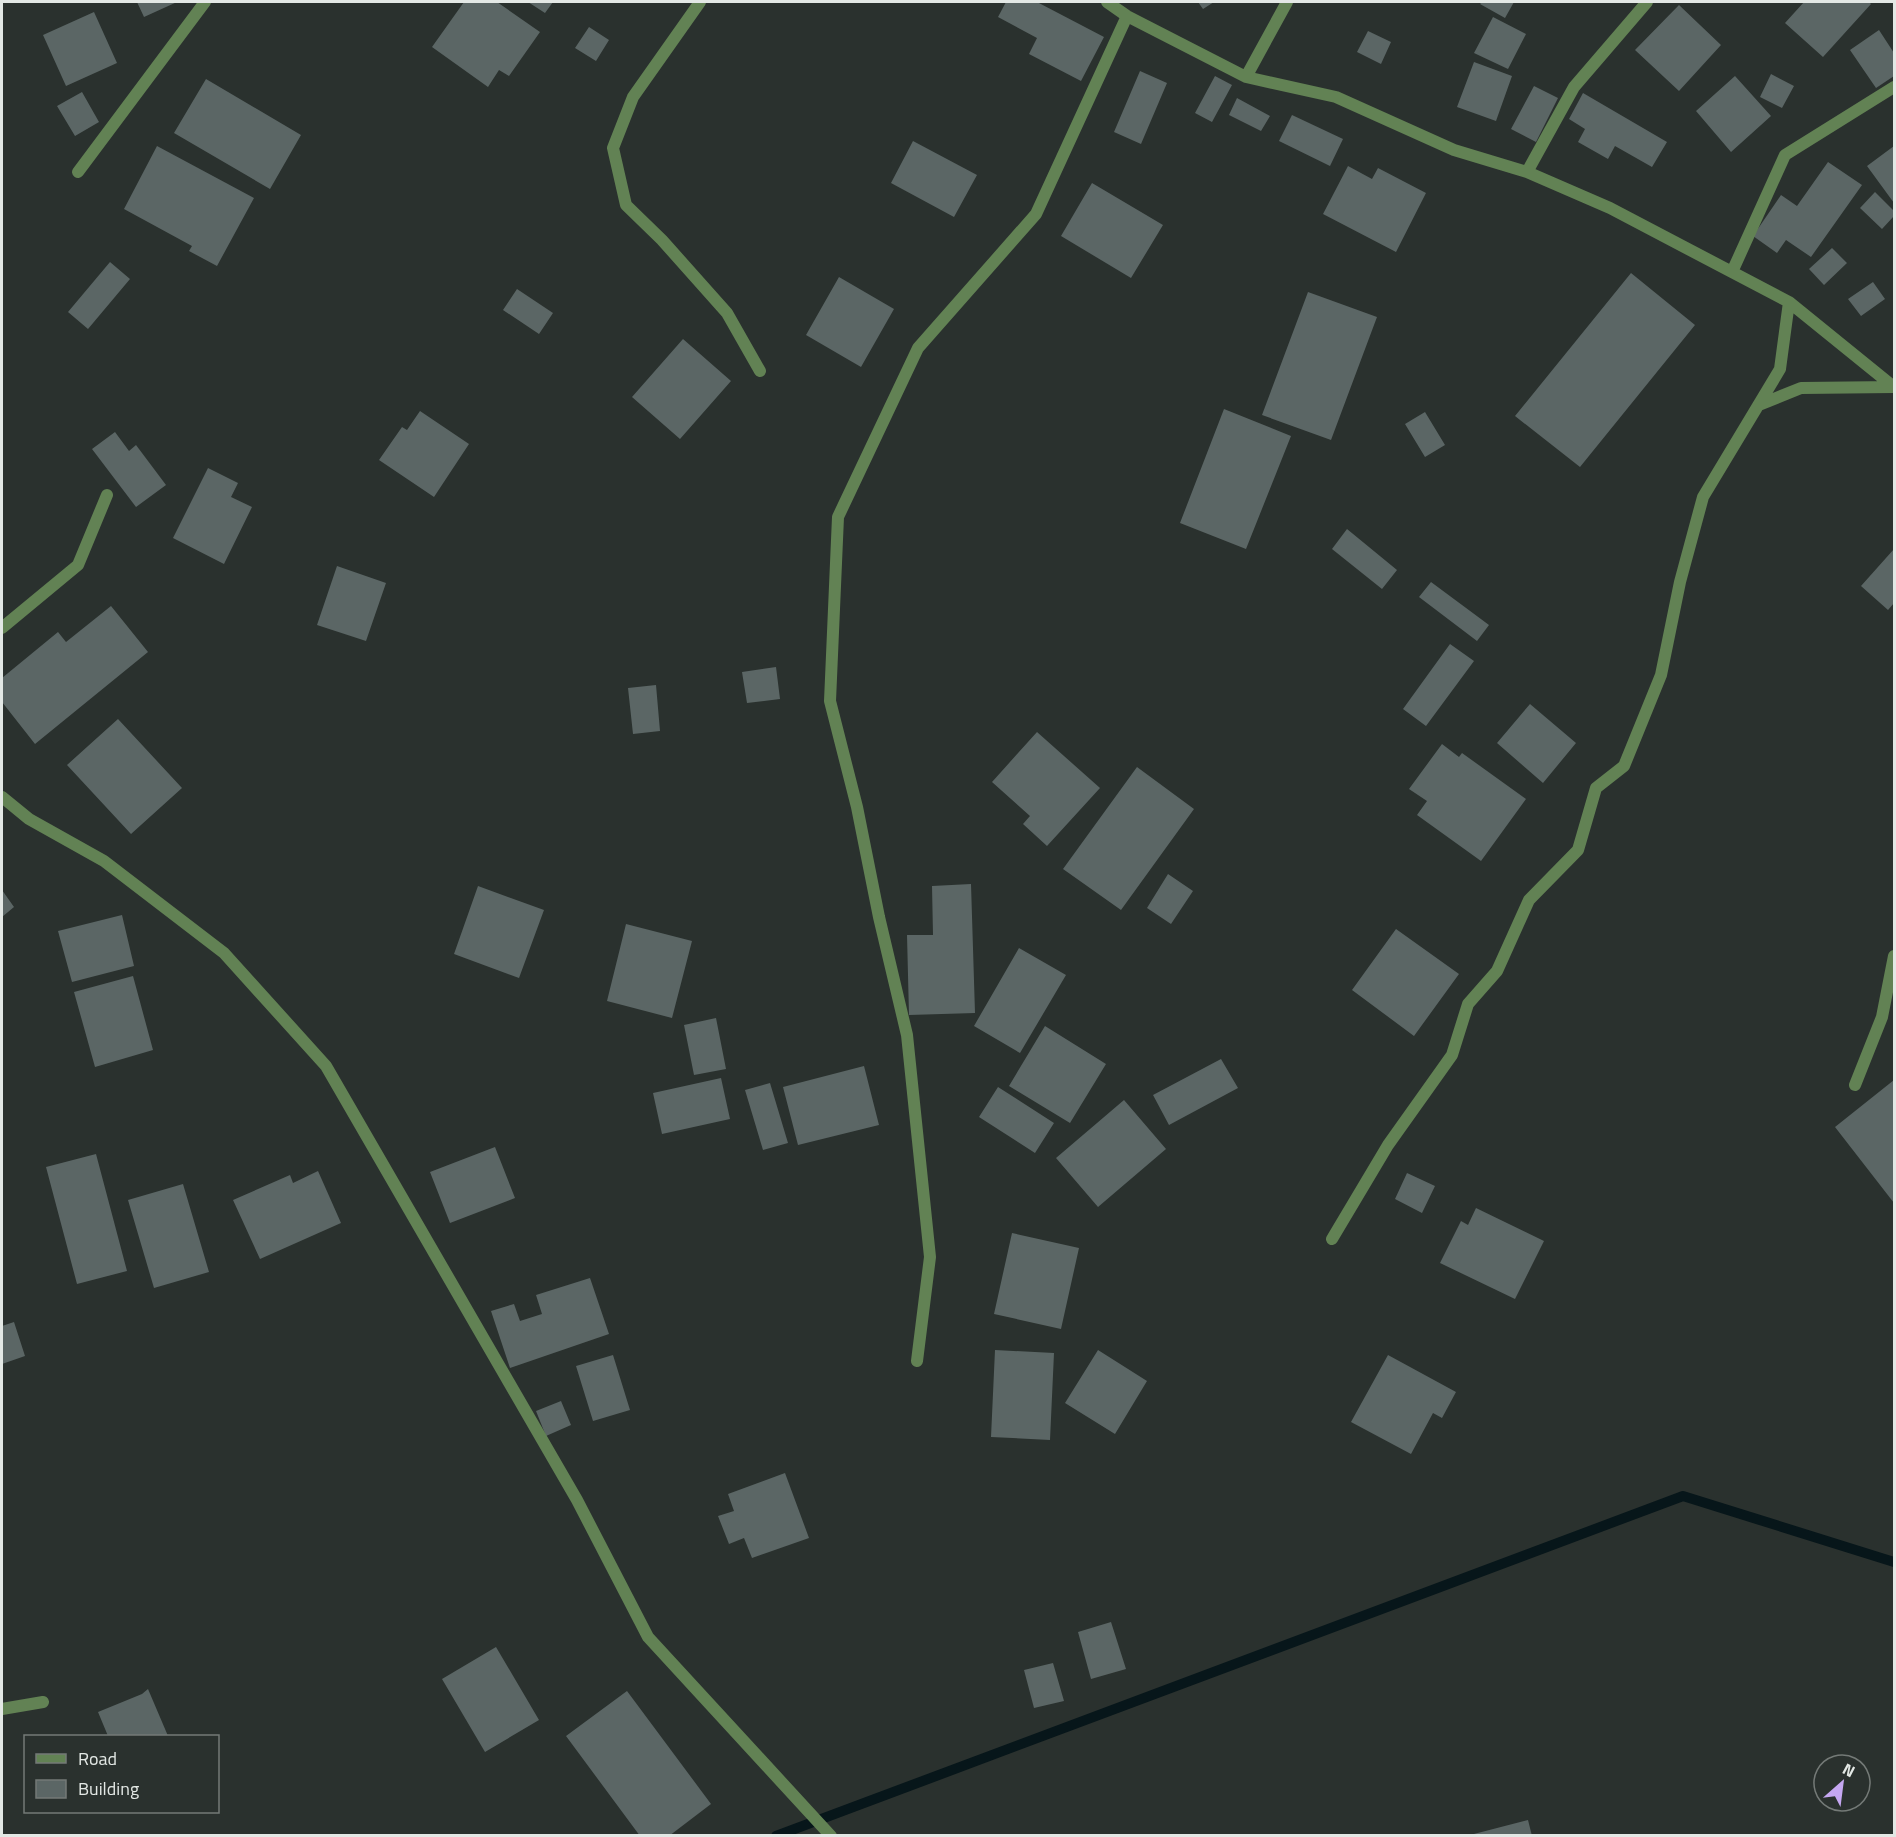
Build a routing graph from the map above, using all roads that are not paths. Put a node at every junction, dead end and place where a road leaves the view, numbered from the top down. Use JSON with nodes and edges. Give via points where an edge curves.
{"nodes":[{"id":1,"x":205,"y":2,"type":"edge"},
{"id":2,"x":700,"y":2,"type":"edge"},
{"id":3,"x":1107,"y":2,"type":"edge"},
{"id":4,"x":1287,"y":2,"type":"edge"},
{"id":5,"x":1647,"y":2,"type":"edge"},
{"id":6,"x":1127,"y":16,"type":"junction"},
{"id":7,"x":1246,"y":77,"type":"junction"},
{"id":8,"x":1894,"y":87,"type":"edge"},
{"id":9,"x":78,"y":172,"type":"dead end"},
{"id":10,"x":1527,"y":172,"type":"junction"},
{"id":11,"x":1732,"y":272,"type":"junction"},
{"id":12,"x":1789,"y":302,"type":"junction"},
{"id":13,"x":760,"y":371,"type":"dead end"},
{"id":14,"x":1894,"y":387,"type":"edge"},
{"id":15,"x":1759,"y":405,"type":"junction"},
{"id":16,"x":107,"y":495,"type":"dead end"},
{"id":17,"x":2,"y":628,"type":"edge"},
{"id":18,"x":2,"y":797,"type":"edge"},
{"id":19,"x":1894,"y":956,"type":"edge"},
{"id":20,"x":1855,"y":1085,"type":"dead end"},
{"id":21,"x":1332,"y":1239,"type":"dead end"},
{"id":22,"x":917,"y":1361,"type":"dead end"},
{"id":23,"x":43,"y":1702,"type":"dead end"},
{"id":24,"x":2,"y":1709,"type":"edge"},
{"id":25,"x":831,"y":1836,"type":"edge"}],
"edges":[{"from":1,"to":9,"type":"street"},
{"from":2,"to":13,"type":"street","via":[[633,97],[613,147],[626,205],[727,313]]},
{"from":3,"to":6,"type":"street"},
{"from":4,"to":7,"type":"street"},
{"from":5,"to":10,"type":"street","via":[[1574,87]]},
{"from":6,"to":7,"type":"street"},
{"from":6,"to":22,"type":"street","via":[[1036,214],[918,348],[838,517],[830,701],[907,1035],[930,1257]]},
{"from":7,"to":10,"type":"street","via":[[1336,97],[1454,150]]},
{"from":8,"to":11,"type":"street","via":[[1785,155]]},
{"from":10,"to":11,"type":"street","via":[[1610,208]]},
{"from":11,"to":12,"type":"street"},
{"from":12,"to":14,"type":"street"},
{"from":12,"to":15,"type":"street","via":[[1780,369]]},
{"from":14,"to":15,"type":"street","via":[[1801,388]]},
{"from":15,"to":21,"type":"street","via":[[1703,496],[1661,675],[1624,766],[1596,788],[1578,850],[1529,900],[1497,971],[1468,1004],[1452,1055],[1388,1144]]},
{"from":16,"to":17,"type":"street","via":[[78,566]]},
{"from":18,"to":25,"type":"street","via":[[29,819],[104,861],[224,953],[326,1066],[577,1500],[648,1637]]},
{"from":19,"to":20,"type":"street","via":[[1882,1017]]},
{"from":23,"to":24,"type":"street"}]}
